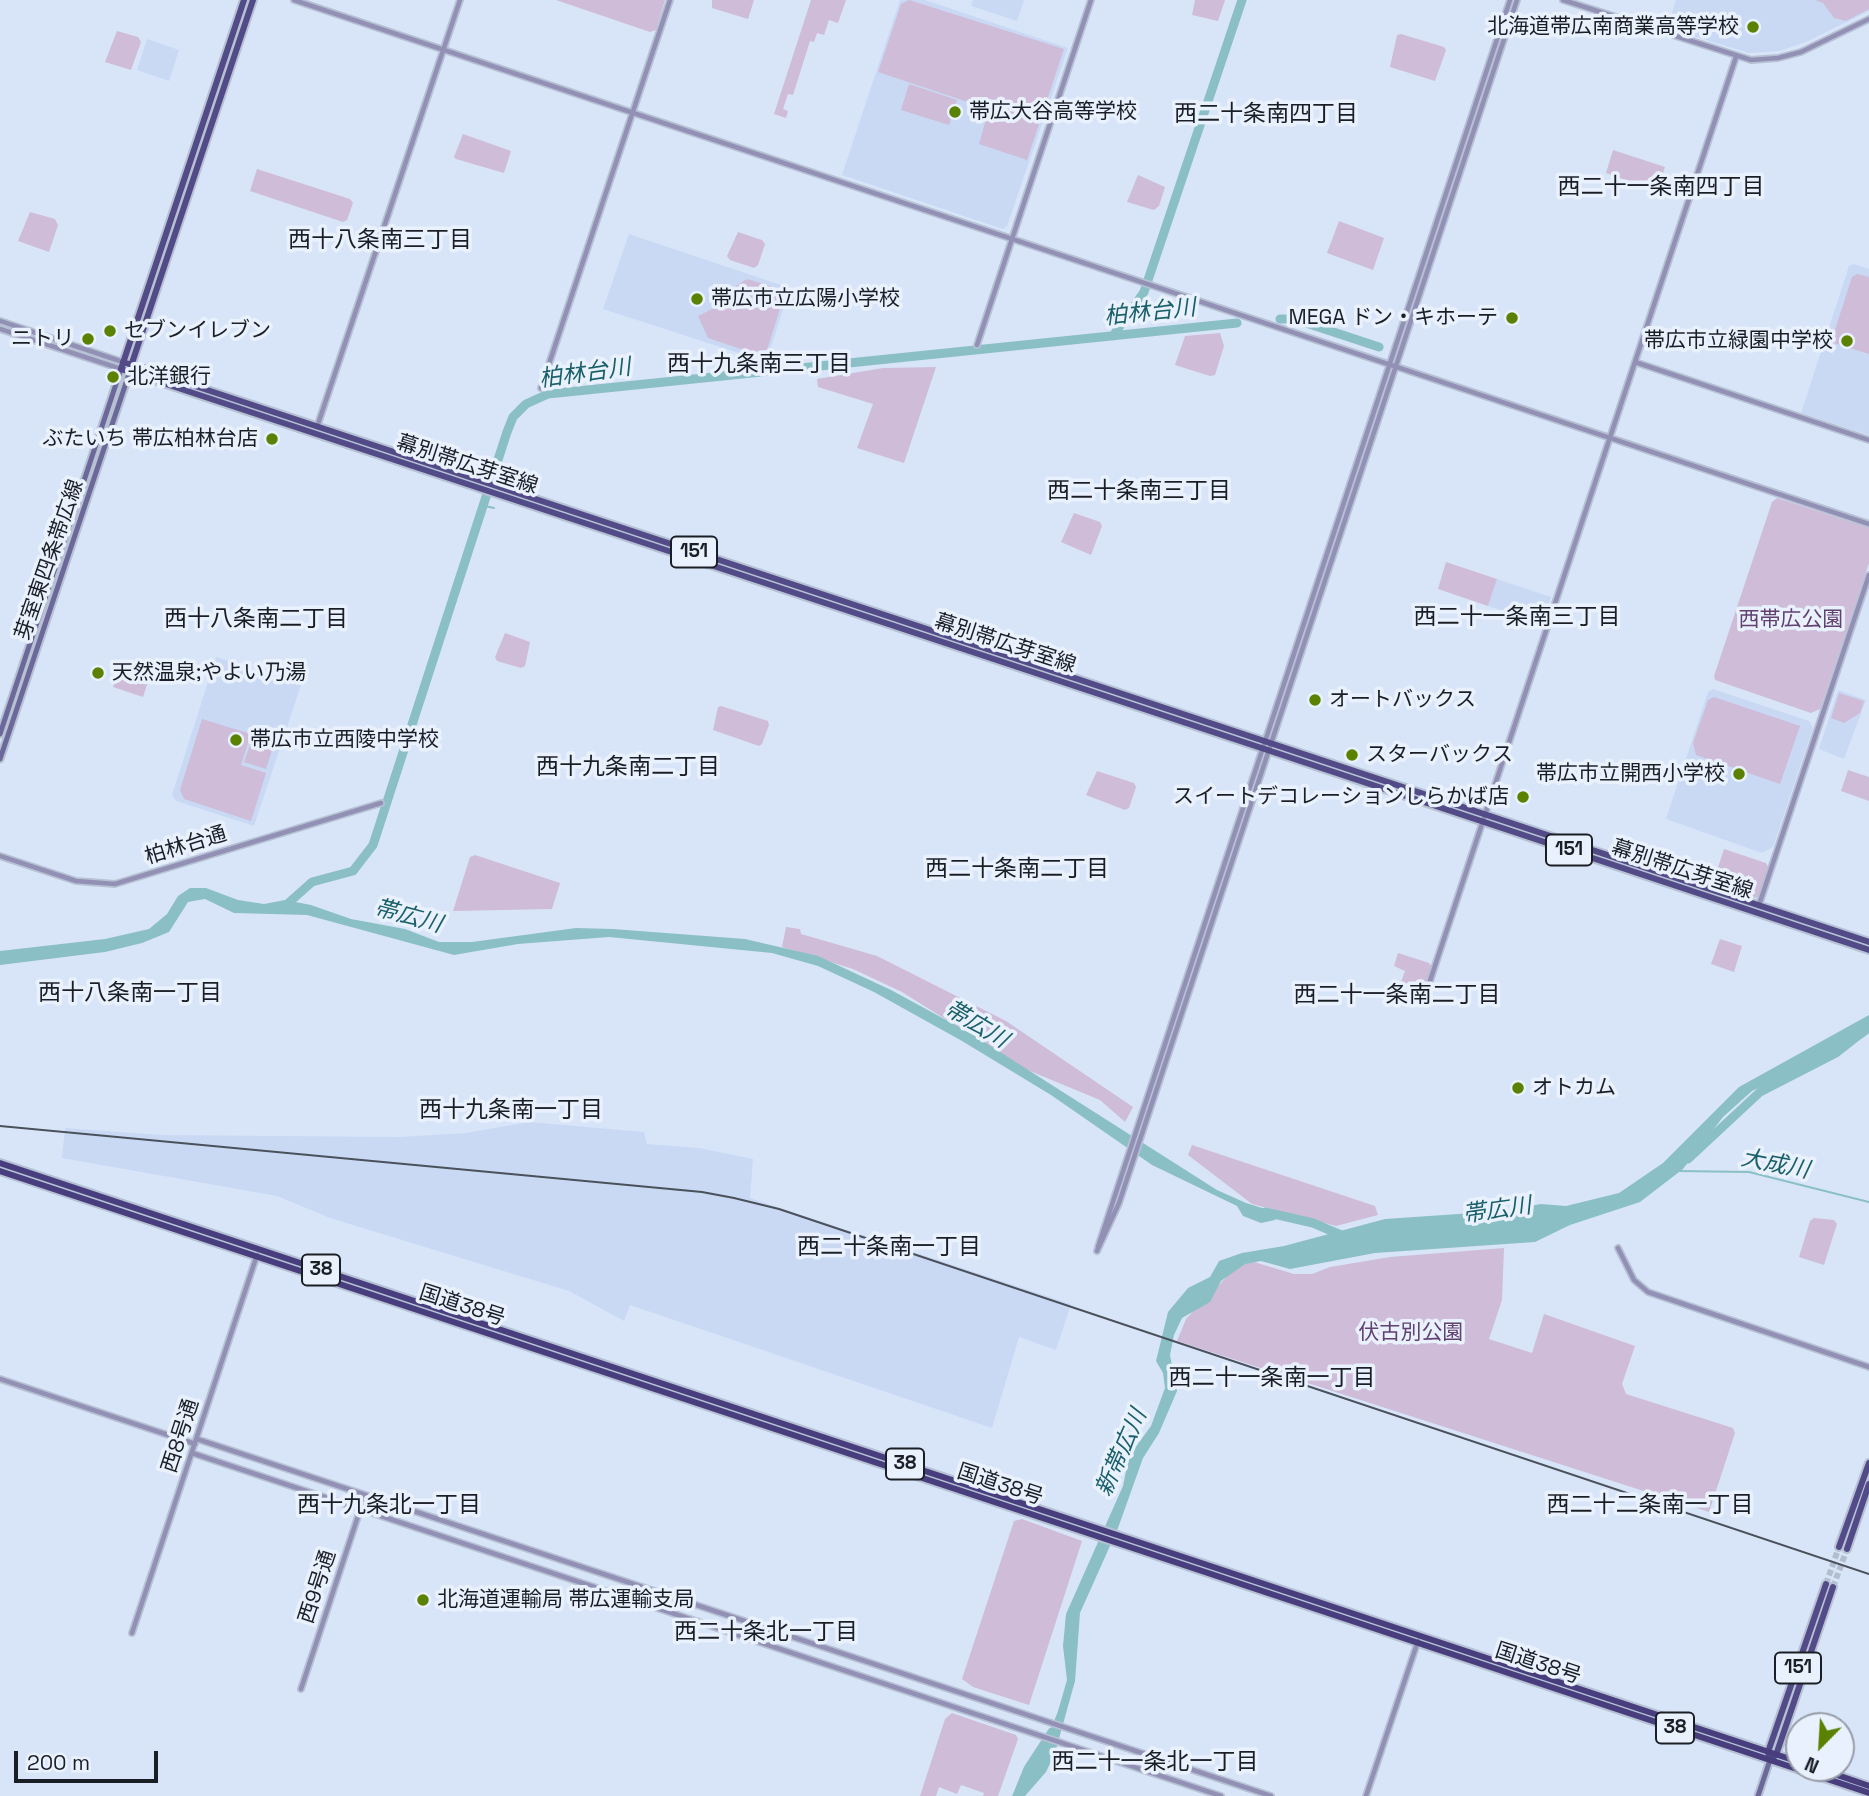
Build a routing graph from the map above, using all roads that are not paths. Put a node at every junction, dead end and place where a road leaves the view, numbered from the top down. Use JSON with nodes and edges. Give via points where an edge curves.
{"nodes":[{"id":1,"x":244,"y":0,"type":"edge"},
{"id":2,"x":253,"y":0,"type":"edge"},
{"id":3,"x":294,"y":0,"type":"edge"},
{"id":4,"x":460,"y":0,"type":"edge"},
{"id":5,"x":670,"y":0,"type":"edge"},
{"id":6,"x":1091,"y":0,"type":"edge"},
{"id":7,"x":1510,"y":0,"type":"edge"},
{"id":8,"x":1517,"y":0,"type":"edge"},
{"id":9,"x":1563,"y":0,"type":"edge"},
{"id":10,"x":1869,"y":19,"type":"edge"},
{"id":11,"x":443,"y":50,"type":"junction"},
{"id":12,"x":1737,"y":57,"type":"junction"},
{"id":13,"x":632,"y":113,"type":"junction"},
{"id":14,"x":1011,"y":238,"type":"junction"},
{"id":15,"x":0,"y":321,"type":"edge"},
{"id":16,"x":0,"y":328,"type":"edge"},
{"id":17,"x":976,"y":345,"type":"dead end"},
{"id":18,"x":1635,"y":362,"type":"junction"},
{"id":19,"x":122,"y":365,"type":"junction"},
{"id":20,"x":1389,"y":365,"type":"junction"},
{"id":21,"x":1396,"y":367,"type":"junction"},
{"id":22,"x":131,"y":368,"type":"junction"},
{"id":23,"x":541,"y":388,"type":"dead end"},
{"id":24,"x":317,"y":430,"type":"junction"},
{"id":25,"x":1610,"y":437,"type":"junction"},
{"id":26,"x":1869,"y":440,"type":"edge"},
{"id":27,"x":1869,"y":524,"type":"edge"},
{"id":28,"x":1869,"y":575,"type":"edge"},
{"id":29,"x":0,"y":734,"type":"edge"},
{"id":30,"x":1266,"y":746,"type":"junction"},
{"id":31,"x":0,"y":759,"type":"edge"},
{"id":32,"x":381,"y":803,"type":"dead end"},
{"id":33,"x":1484,"y":818,"type":"junction"},
{"id":34,"x":0,"y":856,"type":"edge"},
{"id":35,"x":1759,"y":905,"type":"junction"},
{"id":36,"x":1869,"y":942,"type":"edge"},
{"id":37,"x":1869,"y":950,"type":"edge"},
{"id":38,"x":1424,"y":999,"type":"dead end"},
{"id":39,"x":0,"y":1163,"type":"edge"},
{"id":40,"x":0,"y":1171,"type":"edge"},
{"id":41,"x":1111,"y":1200,"type":"junction"},
{"id":42,"x":1119,"y":1203,"type":"junction"},
{"id":43,"x":1618,"y":1248,"type":"dead end"},
{"id":44,"x":258,"y":1252,"type":"junction"},
{"id":45,"x":1869,"y":1367,"type":"edge"},
{"id":46,"x":0,"y":1379,"type":"edge"},
{"id":47,"x":196,"y":1441,"type":"junction"},
{"id":48,"x":192,"y":1453,"type":"junction"},
{"id":49,"x":1869,"y":1463,"type":"edge"},
{"id":50,"x":1869,"y":1484,"type":"edge"},
{"id":51,"x":365,"y":1494,"type":"junction"},
{"id":52,"x":360,"y":1509,"type":"junction"},
{"id":53,"x":132,"y":1633,"type":"dead end"},
{"id":54,"x":1418,"y":1639,"type":"junction"},
{"id":55,"x":301,"y":1689,"type":"dead end"},
{"id":56,"x":1768,"y":1752,"type":"junction"},
{"id":57,"x":1776,"y":1755,"type":"junction"},
{"id":58,"x":1785,"y":1758,"type":"edge"},
{"id":59,"x":1770,"y":1760,"type":"junction"},
{"id":60,"x":1869,"y":1793,"type":"edge"},
{"id":61,"x":1221,"y":1796,"type":"edge"},
{"id":62,"x":1271,"y":1796,"type":"edge"},
{"id":63,"x":1366,"y":1796,"type":"edge"},
{"id":64,"x":1758,"y":1796,"type":"edge"}],
"edges":[{"from":1,"to":19,"type":"main road"},
{"from":2,"to":22,"type":"main road"},
{"from":3,"to":11,"type":"street"},
{"from":4,"to":11,"type":"street"},
{"from":5,"to":13,"type":"street"},
{"from":6,"to":14,"type":"street"},
{"from":7,"to":20,"type":"street"},
{"from":8,"to":21,"type":"street"},
{"from":9,"to":12,"type":"street"},
{"from":10,"to":12,"type":"street","via":[[1790,56],[1765,60]]},
{"from":11,"to":13,"type":"street"},
{"from":11,"to":24,"type":"street"},
{"from":12,"to":18,"type":"street"},
{"from":13,"to":14,"type":"street"},
{"from":13,"to":23,"type":"street"},
{"from":14,"to":17,"type":"street"},
{"from":14,"to":20,"type":"street"},
{"from":15,"to":19,"type":"street"},
{"from":16,"to":19,"type":"street"},
{"from":18,"to":25,"type":"street"},
{"from":18,"to":26,"type":"street"},
{"from":19,"to":22,"type":"main road","name":"幕別帯広芽室線","number":"151"},
{"from":19,"to":29,"type":"main road","name":"芽室東四条帯広線"},
{"from":20,"to":21,"type":"street"},
{"from":20,"to":30,"type":"street"},
{"from":21,"to":25,"type":"street"},
{"from":21,"to":30,"type":"street"},
{"from":22,"to":24,"type":"main road","name":"幕別帯広芽室線","number":"151"},
{"from":22,"to":31,"type":"main road","name":"芽室東四条帯広線"},
{"from":24,"to":30,"type":"main road","name":"幕別帯広芽室線","number":"151"},
{"from":25,"to":27,"type":"street"},
{"from":25,"to":33,"type":"street"},
{"from":28,"to":35,"type":"street"},
{"from":30,"to":33,"type":"main road","name":"幕別帯広芽室線","number":"151"},
{"from":30,"to":41,"type":"street"},
{"from":30,"to":42,"type":"street"},
{"from":32,"to":34,"type":"street","name":"柏林台通","via":[[115,884],[76,881]]},
{"from":33,"to":35,"type":"main road","name":"幕別帯広芽室線","number":"151"},
{"from":33,"to":37,"type":"main road","name":"幕別帯広芽室線","number":"151"},
{"from":33,"to":38,"type":"street"},
{"from":35,"to":36,"type":"main road","name":"幕別帯広芽室線","number":"151"},
{"from":39,"to":44,"type":"highway","name":"国道38号","number":"38"},
{"from":40,"to":44,"type":"highway","name":"国道38号","number":"38"},
{"from":41,"to":42,"type":"street"},
{"from":41,"to":42,"type":"street","via":[[1097,1251]]},
{"from":43,"to":45,"type":"street","via":[[1634,1280],[1648,1292]]},
{"from":44,"to":47,"type":"street","name":"西8号通"},
{"from":44,"to":54,"type":"highway","name":"国道38号","number":"38"},
{"from":46,"to":47,"type":"street"},
{"from":47,"to":48,"type":"street","name":"西8号通"},
{"from":47,"to":51,"type":"street"},
{"from":48,"to":52,"type":"street"},
{"from":48,"to":53,"type":"street","name":"西8号通"},
{"from":49,"to":50,"type":"main road","via":[[1843,1548]]},
{"from":51,"to":52,"type":"street","name":"西9号通"},
{"from":51,"to":62,"type":"street"},
{"from":52,"to":55,"type":"street","name":"西9号通"},
{"from":52,"to":61,"type":"street"},
{"from":54,"to":56,"type":"highway","name":"国道38号","number":"38"},
{"from":54,"to":59,"type":"highway","name":"国道38号","number":"38"},
{"from":54,"to":63,"type":"street"},
{"from":56,"to":57,"type":"highway","name":"国道38号","number":"38"},
{"from":56,"to":57,"type":"main road","number":"151","via":[[1830,1586]]},
{"from":56,"to":59,"type":"main road"},
{"from":57,"to":58,"type":"highway","name":"国道38号","number":"38"},
{"from":57,"to":59,"type":"main road"},
{"from":59,"to":60,"type":"highway","name":"国道38号","number":"38"},
{"from":59,"to":64,"type":"main road"}]}
